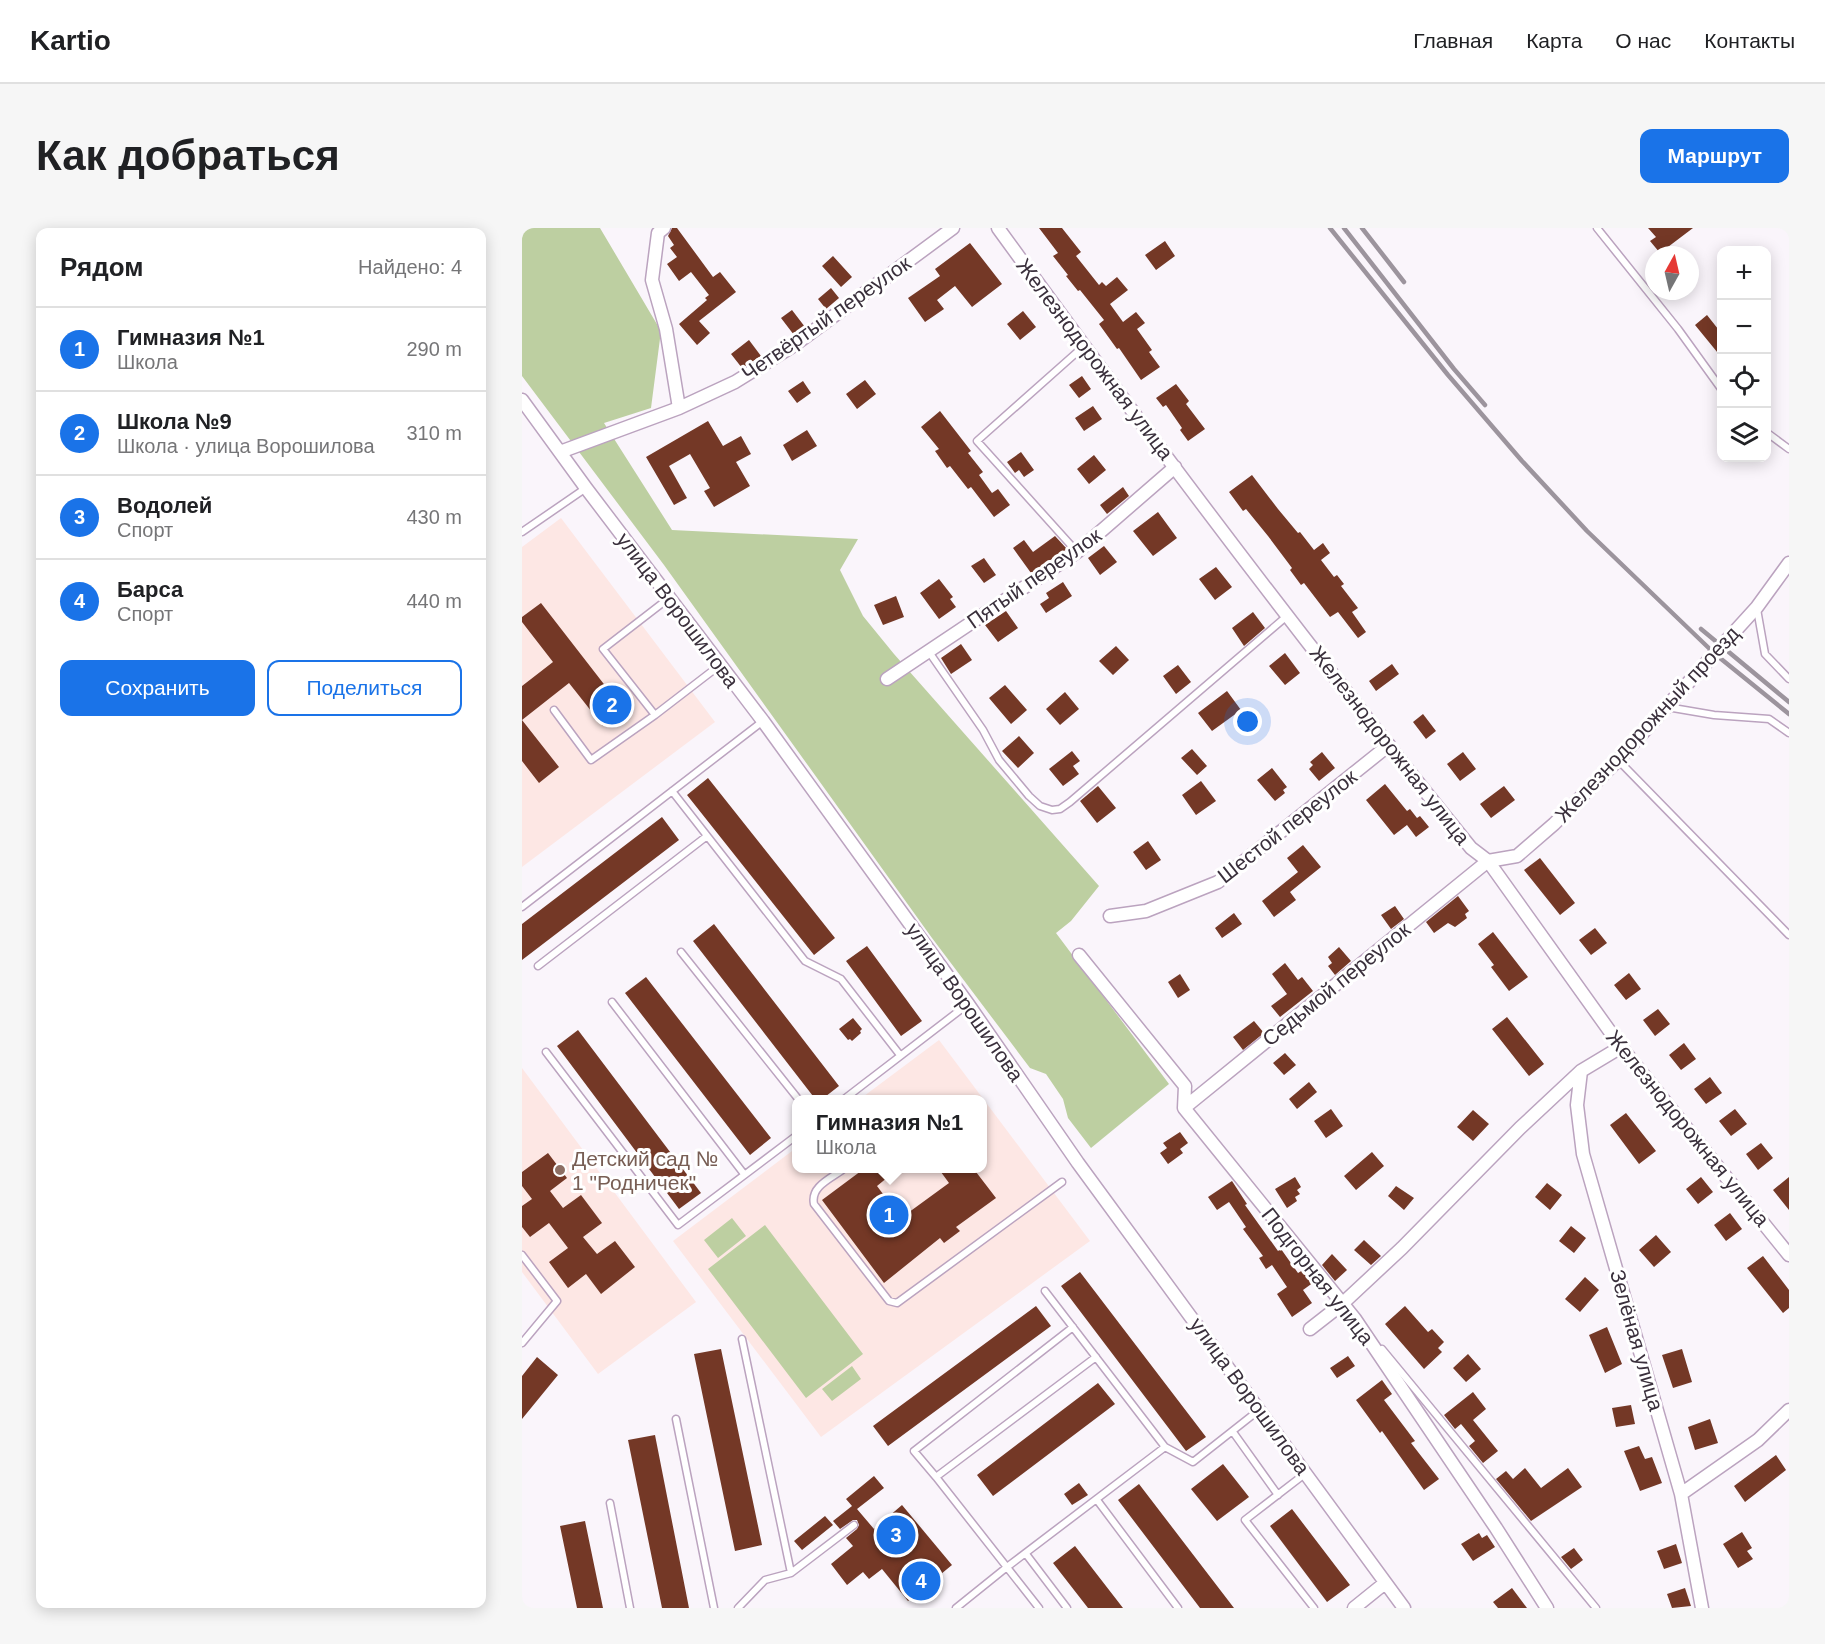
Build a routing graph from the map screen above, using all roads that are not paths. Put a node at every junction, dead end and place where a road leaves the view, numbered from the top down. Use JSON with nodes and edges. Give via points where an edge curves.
{"nodes":[{"id":1,"x":664,"y":228,"type":"edge"},
{"id":2,"x":953,"y":228,"type":"edge"},
{"id":3,"x":998,"y":228,"type":"edge"},
{"id":4,"x":1597,"y":228,"type":"edge"},
{"id":5,"x":1084,"y":346,"type":"junction"},
{"id":6,"x":1717,"y":383,"type":"edge"},
{"id":7,"x":522,"y":399,"type":"edge"},
{"id":8,"x":680,"y":408,"type":"junction"},
{"id":9,"x":1771,"y":435,"type":"edge"},
{"id":10,"x":1789,"y":449,"type":"edge"},
{"id":11,"x":560,"y":452,"type":"junction"},
{"id":12,"x":1175,"y":467,"type":"junction"},
{"id":13,"x":586,"y":488,"type":"junction"},
{"id":14,"x":522,"y":532,"type":"edge"},
{"id":15,"x":1077,"y":552,"type":"junction"},
{"id":16,"x":1789,"y":563,"type":"edge"},
{"id":17,"x":669,"y":598,"type":"junction"},
{"id":18,"x":1757,"y":607,"type":"junction"},
{"id":19,"x":1288,"y":616,"type":"junction"},
{"id":20,"x":929,"y":652,"type":"junction"},
{"id":21,"x":720,"y":665,"type":"junction"},
{"id":22,"x":887,"y":679,"type":"dead end"},
{"id":23,"x":1789,"y":679,"type":"edge"},
{"id":24,"x":1666,"y":707,"type":"junction"},
{"id":25,"x":554,"y":710,"type":"dead end"},
{"id":26,"x":655,"y":715,"type":"junction"},
{"id":27,"x":763,"y":721,"type":"junction"},
{"id":28,"x":1789,"y":733,"type":"edge"},
{"id":29,"x":1389,"y":745,"type":"junction"},
{"id":30,"x":1618,"y":760,"type":"junction"},
{"id":31,"x":672,"y":791,"type":"junction"},
{"id":32,"x":707,"y":836,"type":"junction"},
{"id":33,"x":1488,"y":861,"type":"junction"},
{"id":34,"x":522,"y":907,"type":"edge"},
{"id":35,"x":1110,"y":916,"type":"dead end"},
{"id":36,"x":1789,"y":935,"type":"edge"},
{"id":37,"x":681,"y":951,"type":"dead end"},
{"id":38,"x":1079,"y":955,"type":"dead end"},
{"id":39,"x":538,"y":966,"type":"dead end"},
{"id":40,"x":612,"y":1002,"type":"dead end"},
{"id":41,"x":968,"y":1004,"type":"junction"},
{"id":42,"x":1621,"y":1047,"type":"junction"},
{"id":43,"x":546,"y":1052,"type":"dead end"},
{"id":44,"x":900,"y":1054,"type":"junction"},
{"id":45,"x":1581,"y":1071,"type":"junction"},
{"id":46,"x":795,"y":1095,"type":"edge"},
{"id":47,"x":849,"y":1095,"type":"edge"},
{"id":48,"x":1184,"y":1108,"type":"junction"},
{"id":49,"x":792,"y":1139,"type":"edge"},
{"id":50,"x":838,"y":1173,"type":"edge"},
{"id":51,"x":744,"y":1174,"type":"junction"},
{"id":52,"x":1062,"y":1182,"type":"dead end"},
{"id":53,"x":1267,"y":1210,"type":"junction"},
{"id":54,"x":522,"y":1255,"type":"edge"},
{"id":55,"x":1789,"y":1255,"type":"edge"},
{"id":56,"x":1045,"y":1291,"type":"dead end"},
{"id":57,"x":1342,"y":1304,"type":"junction"},
{"id":58,"x":1073,"y":1326,"type":"junction"},
{"id":59,"x":1310,"y":1329,"type":"dead end"},
{"id":60,"x":742,"y":1339,"type":"dead end"},
{"id":61,"x":522,"y":1343,"type":"edge"},
{"id":62,"x":1096,"y":1357,"type":"junction"},
{"id":63,"x":1260,"y":1410,"type":"junction"},
{"id":64,"x":1789,"y":1410,"type":"edge"},
{"id":65,"x":676,"y":1419,"type":"dead end"},
{"id":66,"x":1233,"y":1432,"type":"junction"},
{"id":67,"x":1165,"y":1447,"type":"junction"},
{"id":68,"x":1306,"y":1473,"type":"junction"},
{"id":69,"x":936,"y":1478,"type":"junction"},
{"id":70,"x":1681,"y":1494,"type":"junction"},
{"id":71,"x":1278,"y":1495,"type":"junction"},
{"id":72,"x":1097,"y":1500,"type":"junction"},
{"id":73,"x":609,"y":1503,"type":"dead end"},
{"id":74,"x":854,"y":1525,"type":"dead end"},
{"id":75,"x":1026,"y":1554,"type":"junction"},
{"id":76,"x":1007,"y":1567,"type":"junction"},
{"id":77,"x":791,"y":1573,"type":"junction"},
{"id":78,"x":1385,"y":1583,"type":"junction"},
{"id":79,"x":630,"y":1608,"type":"edge"},
{"id":80,"x":714,"y":1608,"type":"edge"},
{"id":81,"x":738,"y":1608,"type":"edge"},
{"id":82,"x":956,"y":1608,"type":"edge"},
{"id":83,"x":1039,"y":1608,"type":"edge"},
{"id":84,"x":1067,"y":1608,"type":"edge"},
{"id":85,"x":1178,"y":1608,"type":"edge"},
{"id":86,"x":1314,"y":1608,"type":"edge"},
{"id":87,"x":1354,"y":1608,"type":"edge"},
{"id":88,"x":1404,"y":1608,"type":"edge"},
{"id":89,"x":1547,"y":1608,"type":"edge"},
{"id":90,"x":1596,"y":1608,"type":"edge"},
{"id":91,"x":1702,"y":1608,"type":"edge"}],
"edges":[{"from":1,"to":8,"type":"street","via":[[658,233],[652,280],[666,329]]},
{"from":2,"to":8,"type":"street","name":"Четвёртый переулок","via":[[793,346],[735,382]]},
{"from":3,"to":5,"type":"street","name":"Железнодорожная улица"},
{"from":4,"to":6,"type":"lane"},
{"from":5,"to":12,"type":"street","name":"Железнодорожная улица"},
{"from":5,"to":15,"type":"lane","via":[[977,441]]},
{"from":7,"to":11,"type":"street","name":"улица Ворошилова"},
{"from":8,"to":11,"type":"street","name":"Четвёртый переулок"},
{"from":9,"to":10,"type":"lane"},
{"from":11,"to":13,"type":"street","name":"улица Ворошилова"},
{"from":12,"to":15,"type":"street","name":"Пятый переулок"},
{"from":12,"to":19,"type":"street","name":"Железнодорожная улица"},
{"from":13,"to":14,"type":"lane"},
{"from":13,"to":17,"type":"street","name":"улица Ворошилова"},
{"from":15,"to":20,"type":"street","name":"Пятый переулок"},
{"from":16,"to":18,"type":"street","name":"Железнодорожный проезд"},
{"from":17,"to":21,"type":"street","name":"улица Ворошилова"},
{"from":17,"to":26,"type":"lane","via":[[603,649]]},
{"from":18,"to":23,"type":"lane","via":[[1765,654]]},
{"from":18,"to":24,"type":"street","name":"Железнодорожный проезд"},
{"from":19,"to":20,"type":"lane","via":[[1070,802],[1052,810],[1040,806],[999,760]]},
{"from":19,"to":29,"type":"street","name":"Железнодорожная улица"},
{"from":20,"to":22,"type":"street","name":"Пятый переулок"},
{"from":21,"to":26,"type":"lane"},
{"from":21,"to":27,"type":"street","name":"улица Ворошилова"},
{"from":24,"to":28,"type":"lane","via":[[1769,719]]},
{"from":24,"to":30,"type":"street","name":"Железнодорожный проезд"},
{"from":25,"to":26,"type":"lane","via":[[591,760]]},
{"from":27,"to":31,"type":"lane"},
{"from":27,"to":41,"type":"street","name":"улица Ворошилова"},
{"from":29,"to":33,"type":"street","name":"Железнодорожная улица","via":[[1472,848]]},
{"from":29,"to":35,"type":"street","name":"Шестой переулок","via":[[1218,882],[1146,911]]},
{"from":30,"to":33,"type":"street","name":"Железнодорожный проезд","via":[[1517,856]]},
{"from":30,"to":36,"type":"lane"},
{"from":31,"to":32,"type":"lane"},
{"from":31,"to":34,"type":"lane"},
{"from":32,"to":39,"type":"lane"},
{"from":32,"to":44,"type":"lane","via":[[805,961],[841,979]]},
{"from":33,"to":42,"type":"street","name":"Железнодорожная улица"},
{"from":33,"to":48,"type":"street","name":"Седьмой переулок"},
{"from":37,"to":46,"type":"lane"},
{"from":38,"to":48,"type":"street","via":[[1185,1086]]},
{"from":40,"to":51,"type":"lane"},
{"from":41,"to":44,"type":"lane"},
{"from":41,"to":63,"type":"street","name":"улица Ворошилова","via":[[1078,1163]]},
{"from":42,"to":45,"type":"street"},
{"from":42,"to":55,"type":"street","name":"Железнодорожная улица"},
{"from":43,"to":51,"type":"lane","via":[[678,1225]]},
{"from":44,"to":47,"type":"lane"},
{"from":45,"to":57,"type":"street"},
{"from":45,"to":70,"type":"street","name":"Зелёная улица","via":[[1577,1105],[1583,1154]]},
{"from":48,"to":53,"type":"street","name":"Подгорная улица"},
{"from":49,"to":51,"type":"lane"},
{"from":50,"to":52,"type":"lane","via":[[815,1190],[814,1204],[892,1304]]},
{"from":53,"to":57,"type":"street","name":"Подгорная улица"},
{"from":53,"to":90,"type":"lane"},
{"from":54,"to":61,"type":"lane","via":[[557,1301]]},
{"from":56,"to":58,"type":"lane"},
{"from":57,"to":59,"type":"street"},
{"from":57,"to":89,"type":"street","name":"Подгорная улица"},
{"from":58,"to":62,"type":"lane"},
{"from":58,"to":69,"type":"lane","via":[[914,1450]]},
{"from":60,"to":77,"type":"lane"},
{"from":62,"to":67,"type":"lane"},
{"from":62,"to":69,"type":"lane"},
{"from":63,"to":66,"type":"lane"},
{"from":63,"to":68,"type":"street","name":"улица Ворошилова"},
{"from":64,"to":70,"type":"street","via":[[1758,1440]]},
{"from":65,"to":80,"type":"lane"},
{"from":66,"to":67,"type":"lane","via":[[1193,1462]]},
{"from":66,"to":71,"type":"lane"},
{"from":67,"to":72,"type":"lane"},
{"from":68,"to":71,"type":"lane"},
{"from":68,"to":78,"type":"street","name":"улица Ворошилова"},
{"from":69,"to":76,"type":"lane"},
{"from":70,"to":91,"type":"street","name":"Зелёная улица"},
{"from":71,"to":86,"type":"lane","via":[[1245,1520]]},
{"from":72,"to":75,"type":"lane"},
{"from":72,"to":85,"type":"lane"},
{"from":73,"to":79,"type":"lane"},
{"from":74,"to":77,"type":"lane"},
{"from":75,"to":76,"type":"lane"},
{"from":75,"to":84,"type":"lane"},
{"from":76,"to":82,"type":"lane"},
{"from":76,"to":83,"type":"lane"},
{"from":77,"to":81,"type":"lane","via":[[765,1580]]},
{"from":78,"to":87,"type":"street"},
{"from":78,"to":88,"type":"street","name":"улица Ворошилова"}]}
